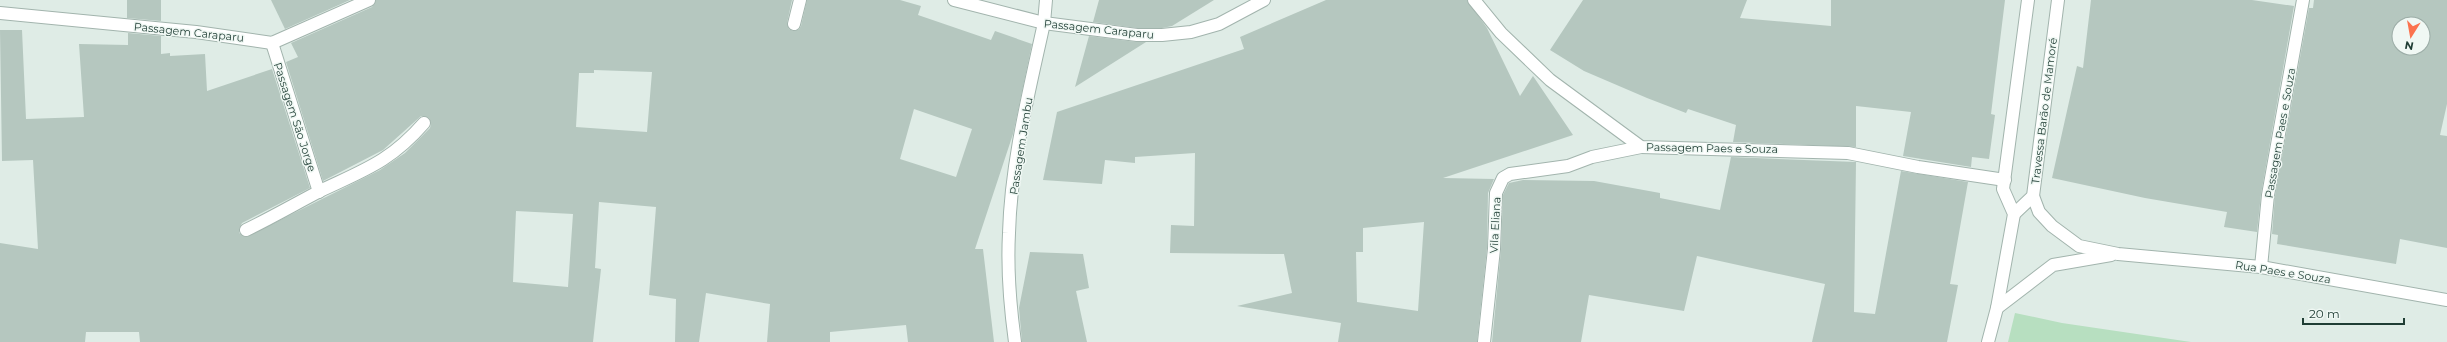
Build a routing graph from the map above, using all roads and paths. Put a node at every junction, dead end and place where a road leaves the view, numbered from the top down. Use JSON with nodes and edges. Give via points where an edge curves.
{"nodes":[{"id":1,"x":369,"y":0,"type":"edge"},
{"id":2,"x":800,"y":0,"type":"edge"},
{"id":3,"x":954,"y":0,"type":"edge"},
{"id":4,"x":1046,"y":0,"type":"edge"},
{"id":5,"x":1264,"y":0,"type":"edge"},
{"id":6,"x":1474,"y":0,"type":"edge"},
{"id":7,"x":2028,"y":0,"type":"edge"},
{"id":8,"x":2058,"y":0,"type":"edge"},
{"id":9,"x":2303,"y":0,"type":"edge"},
{"id":10,"x":0,"y":13,"type":"edge"},
{"id":11,"x":1044,"y":23,"type":"junction"},
{"id":12,"x":794,"y":24,"type":"dead end"},
{"id":13,"x":272,"y":43,"type":"junction"},
{"id":14,"x":424,"y":123,"type":"dead end"},
{"id":15,"x":1641,"y":147,"type":"junction"},
{"id":16,"x":2005,"y":180,"type":"junction"},
{"id":17,"x":319,"y":192,"type":"junction"},
{"id":18,"x":2033,"y":196,"type":"junction"},
{"id":19,"x":2014,"y":214,"type":"junction"},
{"id":20,"x":246,"y":230,"type":"dead end"},
{"id":21,"x":2118,"y":254,"type":"junction"},
{"id":22,"x":2261,"y":267,"type":"junction"},
{"id":23,"x":2447,"y":300,"type":"edge"},
{"id":24,"x":1997,"y":308,"type":"junction"},
{"id":25,"x":1015,"y":342,"type":"edge"},
{"id":26,"x":1484,"y":342,"type":"edge"},
{"id":27,"x":1988,"y":342,"type":"edge"}],
"edges":[{"from":1,"to":13,"type":"street"},
{"from":2,"to":12,"type":"street"},
{"from":3,"to":11,"type":"street","name":"Passagem Caraparu"},
{"from":4,"to":11,"type":"street","name":"Passagem Jambu"},
{"from":5,"to":11,"type":"street","name":"Passagem Caraparu","via":[[1218,24],[1191,32],[1137,35]]},
{"from":6,"to":15,"type":"street","name":"Passagem Paes e Souza","via":[[1501,33],[1550,80]]},
{"from":7,"to":16,"type":"street"},
{"from":8,"to":18,"type":"street","name":"Travessa Barão de Mamoré"},
{"from":9,"to":22,"type":"street","name":"Passagem Paes e Souza","via":[[2268,195]]},
{"from":10,"to":13,"type":"street","name":"Passagem Caraparu","via":[[196,32]]},
{"from":11,"to":25,"type":"street","name":"Passagem Jambu","via":[[1015,169],[1009,225],[1009,302]]},
{"from":13,"to":17,"type":"street","name":"Passagem São Jorge"},
{"from":14,"to":17,"type":"street","via":[[395,153],[361,174]]},
{"from":15,"to":16,"type":"street","name":"Passagem Paes e Souza","via":[[1848,153]]},
{"from":15,"to":26,"type":"street","name":"Vila Eliana","via":[[1592,157],[1568,166],[1510,174],[1504,178],[1496,193],[1494,249]]},
{"from":16,"to":19,"type":"street","via":[[2003,189]]},
{"from":17,"to":20,"type":"street"},
{"from":18,"to":19,"type":"street","name":"Travessa Barão de Mamoré"},
{"from":18,"to":21,"type":"street","name":"Rua Paes e Souza","via":[[2038,212],[2079,246]]},
{"from":19,"to":24,"type":"street"},
{"from":21,"to":22,"type":"street","name":"Rua Paes e Souza"},
{"from":21,"to":24,"type":"street","name":"Rua Paes e Souza","via":[[2053,265]]},
{"from":22,"to":23,"type":"street","name":"Rua Paes e Souza"},
{"from":24,"to":27,"type":"street"}]}
